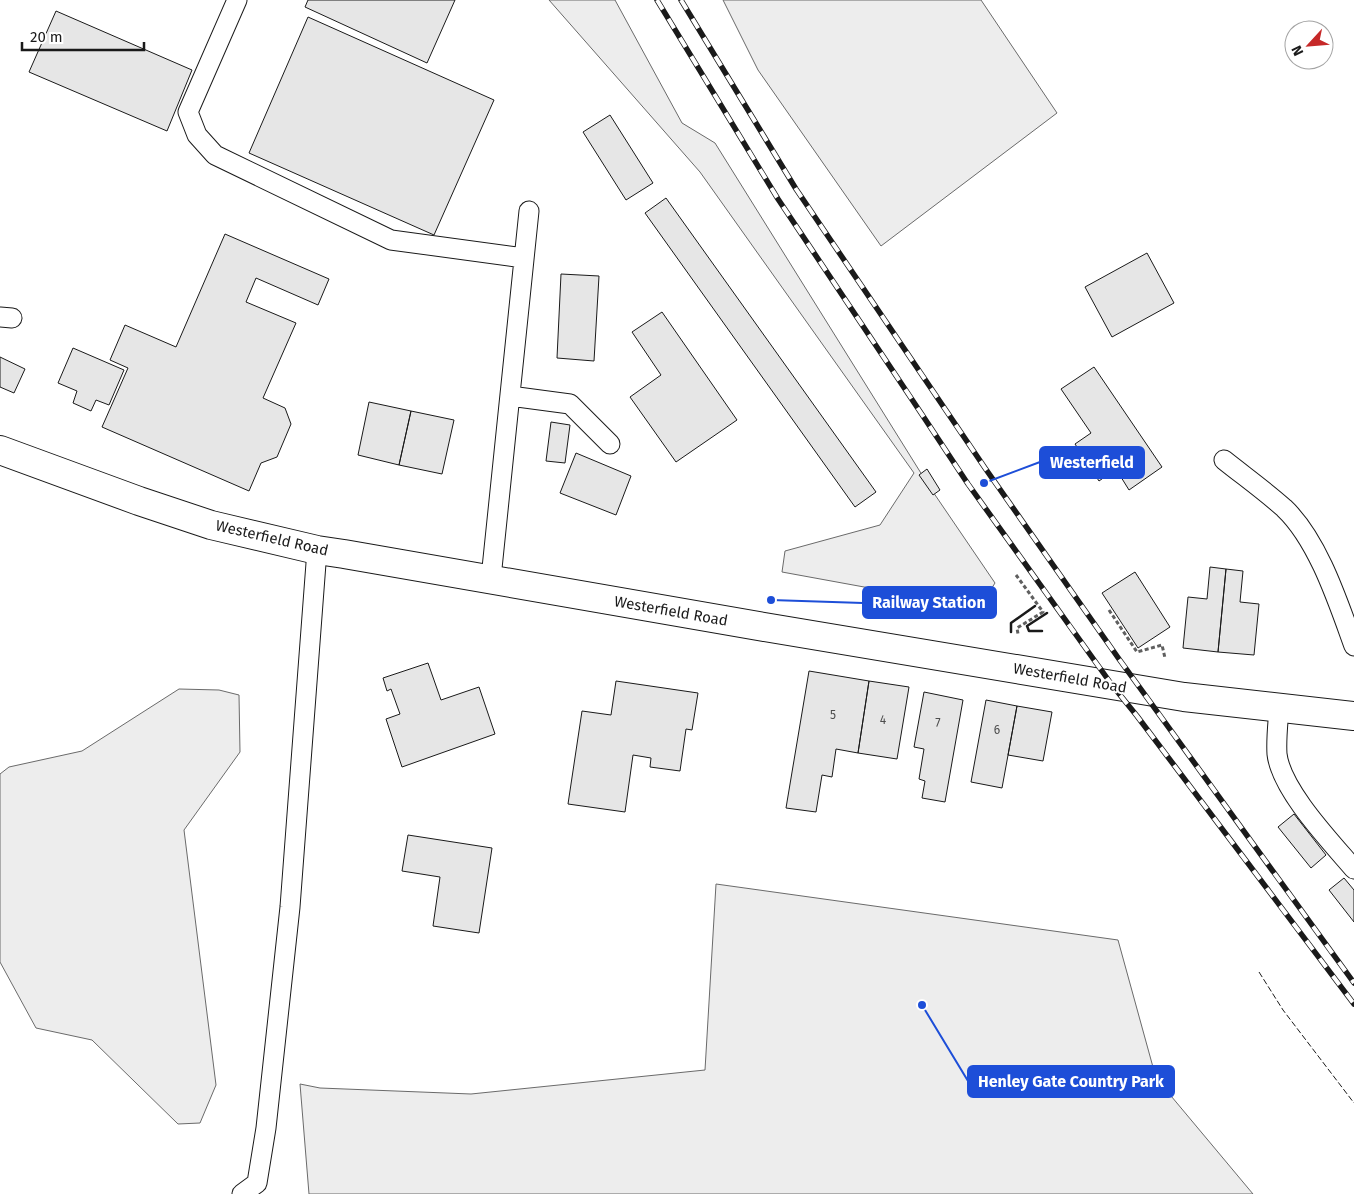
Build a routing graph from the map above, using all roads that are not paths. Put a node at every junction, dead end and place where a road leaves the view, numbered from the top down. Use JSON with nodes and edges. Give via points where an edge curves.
{"nodes":[{"id":1,"x":237,"y":0,"type":"edge"},
{"id":2,"x":529,"y":211,"type":"dead end"},
{"id":3,"x":524,"y":258,"type":"junction"},
{"id":4,"x":510,"y":396,"type":"junction"},
{"id":5,"x":610,"y":444,"type":"dead end"},
{"id":6,"x":0,"y":450,"type":"edge"},
{"id":7,"x":1224,"y":460,"type":"dead end"},
{"id":8,"x":317,"y":550,"type":"junction"},
{"id":9,"x":491,"y":578,"type":"junction"},
{"id":10,"x":1354,"y":646,"type":"edge"},
{"id":11,"x":1279,"y":708,"type":"junction"},
{"id":12,"x":1354,"y":716,"type":"edge"},
{"id":13,"x":1354,"y":869,"type":"edge"},
{"id":14,"x":242,"y":1194,"type":"edge"}],
"edges":[{"from":1,"to":3,"type":"lane","via":[[188,112],[197,135],[215,155],[391,240]]},
{"from":2,"to":3,"type":"lane"},
{"from":3,"to":4,"type":"lane"},
{"from":4,"to":5,"type":"lane","via":[[570,404]]},
{"from":4,"to":9,"type":"lane"},
{"from":6,"to":8,"type":"main road","name":"Westerfield Road","via":[[211,525]]},
{"from":7,"to":10,"type":"lane","via":[[1284,508],[1298,524],[1316,553]]},
{"from":8,"to":9,"type":"main road","name":"Westerfield Road"},
{"from":8,"to":14,"type":"lane","via":[[290,907],[266,1128],[256,1183]]},
{"from":9,"to":11,"type":"main road","name":"Westerfield Road","via":[[1184,697]]},
{"from":11,"to":12,"type":"main road","name":"Westerfield Road"},
{"from":11,"to":13,"type":"lane","via":[[1277,754],[1280,767],[1298,801]]}]}
